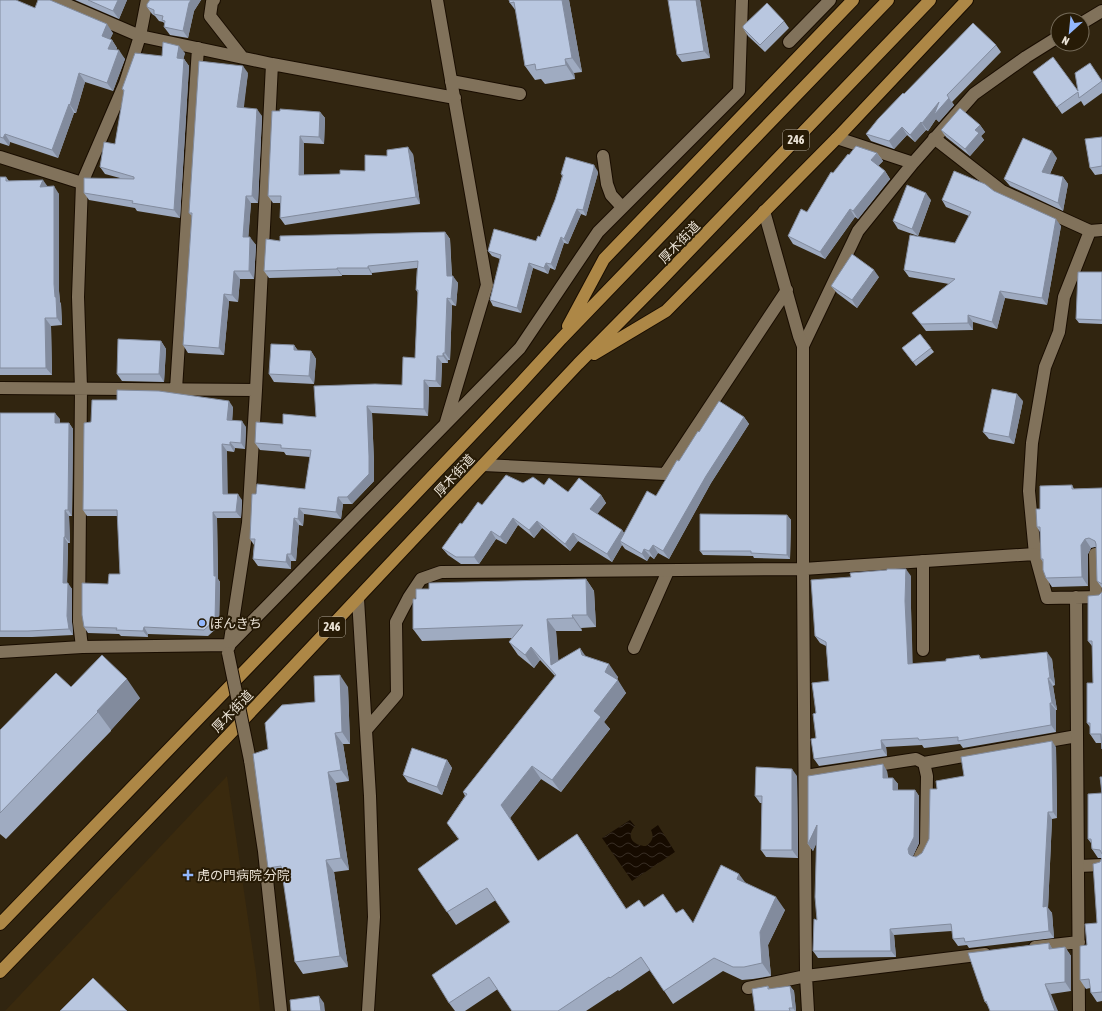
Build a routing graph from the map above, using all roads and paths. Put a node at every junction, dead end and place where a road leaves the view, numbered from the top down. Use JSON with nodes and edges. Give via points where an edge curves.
{"nodes":[{"id":1,"x":56,"y":0,"type":"edge"},
{"id":2,"x":147,"y":0,"type":"edge"},
{"id":3,"x":214,"y":0,"type":"edge"},
{"id":4,"x":437,"y":0,"type":"edge"},
{"id":5,"x":742,"y":0,"type":"edge"},
{"id":6,"x":830,"y":0,"type":"edge"},
{"id":7,"x":852,"y":0,"type":"edge"},
{"id":8,"x":888,"y":0,"type":"edge"},
{"id":9,"x":930,"y":0,"type":"edge"},
{"id":10,"x":967,"y":0,"type":"edge"},
{"id":11,"x":1102,"y":11,"type":"edge"},
{"id":12,"x":1090,"y":18,"type":"edge"},
{"id":13,"x":140,"y":36,"type":"junction"},
{"id":14,"x":790,"y":42,"type":"dead end"},
{"id":15,"x":1050,"y":42,"type":"edge"},
{"id":16,"x":198,"y":48,"type":"junction"},
{"id":17,"x":242,"y":57,"type":"junction"},
{"id":18,"x":272,"y":64,"type":"junction"},
{"id":19,"x":451,"y":81,"type":"junction"},
{"id":20,"x":520,"y":94,"type":"dead end"},
{"id":21,"x":454,"y":98,"type":"junction"},
{"id":22,"x":837,"y":138,"type":"junction"},
{"id":23,"x":934,"y":138,"type":"junction"},
{"id":24,"x":603,"y":156,"type":"dead end"},
{"id":25,"x":0,"y":157,"type":"edge"},
{"id":26,"x":913,"y":163,"type":"junction"},
{"id":27,"x":82,"y":184,"type":"junction"},
{"id":28,"x":622,"y":207,"type":"junction"},
{"id":29,"x":764,"y":211,"type":"junction"},
{"id":30,"x":1096,"y":230,"type":"edge"},
{"id":31,"x":787,"y":290,"type":"junction"},
{"id":32,"x":561,"y":339,"type":"junction"},
{"id":33,"x":803,"y":346,"type":"junction"},
{"id":34,"x":578,"y":364,"type":"junction"},
{"id":35,"x":0,"y":388,"type":"edge"},
{"id":36,"x":81,"y":388,"type":"junction"},
{"id":37,"x":176,"y":389,"type":"junction"},
{"id":38,"x":256,"y":390,"type":"junction"},
{"id":39,"x":445,"y":425,"type":"junction"},
{"id":40,"x":483,"y":465,"type":"junction"},
{"id":41,"x":1035,"y":554,"type":"junction"},
{"id":42,"x":1095,"y":554,"type":"edge"},
{"id":43,"x":923,"y":561,"type":"junction"},
{"id":44,"x":803,"y":569,"type":"junction"},
{"id":45,"x":668,"y":570,"type":"junction"},
{"id":46,"x":1076,"y":597,"type":"junction"},
{"id":47,"x":1099,"y":597,"type":"edge"},
{"id":48,"x":358,"y":599,"type":"junction"},
{"id":49,"x":82,"y":647,"type":"junction"},
{"id":50,"x":634,"y":648,"type":"dead end"},
{"id":51,"x":229,"y":649,"type":"junction"},
{"id":52,"x":923,"y":650,"type":"dead end"},
{"id":53,"x":0,"y":652,"type":"edge"},
{"id":54,"x":366,"y":730,"type":"junction"},
{"id":55,"x":1077,"y":736,"type":"junction"},
{"id":56,"x":924,"y":763,"type":"junction"},
{"id":57,"x":805,"y":776,"type":"junction"},
{"id":58,"x":920,"y":856,"type":"edge"},
{"id":59,"x":1102,"y":865,"type":"edge"},
{"id":60,"x":1079,"y":866,"type":"junction"},
{"id":61,"x":0,"y":924,"type":"edge"},
{"id":62,"x":1079,"y":942,"type":"junction"},
{"id":63,"x":1024,"y":949,"type":"edge"},
{"id":64,"x":993,"y":952,"type":"edge"},
{"id":65,"x":0,"y":972,"type":"edge"},
{"id":66,"x":806,"y":976,"type":"junction"},
{"id":67,"x":748,"y":988,"type":"dead end"},
{"id":68,"x":281,"y":1011,"type":"edge"},
{"id":69,"x":368,"y":1011,"type":"edge"},
{"id":70,"x":808,"y":1011,"type":"edge"},
{"id":71,"x":1079,"y":1011,"type":"edge"}],
"edges":[{"from":1,"to":13,"type":"street"},
{"from":2,"to":13,"type":"street"},
{"from":3,"to":17,"type":"street","via":[[210,16]]},
{"from":4,"to":19,"type":"street"},
{"from":5,"to":28,"type":"street","via":[[739,91]]},
{"from":6,"to":14,"type":"street"},
{"from":7,"to":32,"type":"highway","via":[[604,259]]},
{"from":8,"to":32,"type":"highway","name":"厚木街道","number":"246"},
{"from":9,"to":34,"type":"highway","name":"厚木街道","number":"246"},
{"from":10,"to":22,"type":"highway"},
{"from":11,"to":12,"type":"street"},
{"from":13,"to":16,"type":"street"},
{"from":13,"to":27,"type":"street","via":[[125,83]]},
{"from":15,"to":23,"type":"street","via":[[974,94]]},
{"from":16,"to":17,"type":"street"},
{"from":16,"to":37,"type":"street"},
{"from":17,"to":18,"type":"street"},
{"from":18,"to":21,"type":"street"},
{"from":18,"to":38,"type":"street"},
{"from":19,"to":20,"type":"street"},
{"from":19,"to":21,"type":"street"},
{"from":21,"to":39,"type":"street","via":[[487,285]]},
{"from":22,"to":26,"type":"street"},
{"from":22,"to":29,"type":"highway"},
{"from":23,"to":26,"type":"street"},
{"from":23,"to":30,"type":"street","via":[[1002,191]]},
{"from":24,"to":28,"type":"street","via":[[611,195]]},
{"from":25,"to":27,"type":"street"},
{"from":26,"to":33,"type":"street","via":[[858,231]]},
{"from":27,"to":36,"type":"street","via":[[78,297]]},
{"from":28,"to":39,"type":"street","via":[[598,232],[520,348]]},
{"from":29,"to":31,"type":"street"},
{"from":29,"to":34,"type":"highway","via":[[666,311]]},
{"from":30,"to":41,"type":"street","via":[[1064,297],[1058,332],[1045,366],[1032,443],[1029,490]]},
{"from":31,"to":33,"type":"street"},
{"from":31,"to":40,"type":"street","via":[[665,474]]},
{"from":32,"to":61,"type":"highway","name":"厚木街道","number":"246"},
{"from":33,"to":44,"type":"street"},
{"from":34,"to":40,"type":"highway","name":"厚木街道","number":"246"},
{"from":35,"to":36,"type":"street"},
{"from":36,"to":37,"type":"street"},
{"from":36,"to":49,"type":"street","via":[[79,622]]},
{"from":37,"to":38,"type":"street"},
{"from":38,"to":51,"type":"street","via":[[248,523]]},
{"from":39,"to":51,"type":"street"},
{"from":40,"to":48,"type":"highway","name":"厚木街道","number":"246"},
{"from":41,"to":43,"type":"street"},
{"from":41,"to":46,"type":"street","via":[[1047,598]]},
{"from":42,"to":47,"type":"street"},
{"from":43,"to":44,"type":"street"},
{"from":43,"to":52,"type":"street"},
{"from":44,"to":45,"type":"street"},
{"from":44,"to":57,"type":"street"},
{"from":45,"to":50,"type":"street"},
{"from":45,"to":54,"type":"street","via":[[441,572],[421,579],[396,622],[397,694]]},
{"from":46,"to":47,"type":"street"},
{"from":46,"to":55,"type":"street"},
{"from":48,"to":54,"type":"street"},
{"from":48,"to":65,"type":"highway","name":"厚木街道","number":"246"},
{"from":49,"to":51,"type":"street"},
{"from":49,"to":53,"type":"street"},
{"from":51,"to":68,"type":"street","bridge":true,"via":[[264,851]]},
{"from":54,"to":69,"type":"street","via":[[374,917]]},
{"from":55,"to":56,"type":"street"},
{"from":55,"to":60,"type":"street"},
{"from":56,"to":57,"type":"street","via":[[916,759]]},
{"from":56,"to":58,"type":"street","via":[[927,776],[926,845]]},
{"from":57,"to":66,"type":"street"},
{"from":59,"to":60,"type":"street"},
{"from":60,"to":62,"type":"street"},
{"from":62,"to":63,"type":"street"},
{"from":62,"to":71,"type":"street"},
{"from":64,"to":66,"type":"street"},
{"from":66,"to":67,"type":"street"},
{"from":66,"to":70,"type":"street"}]}
